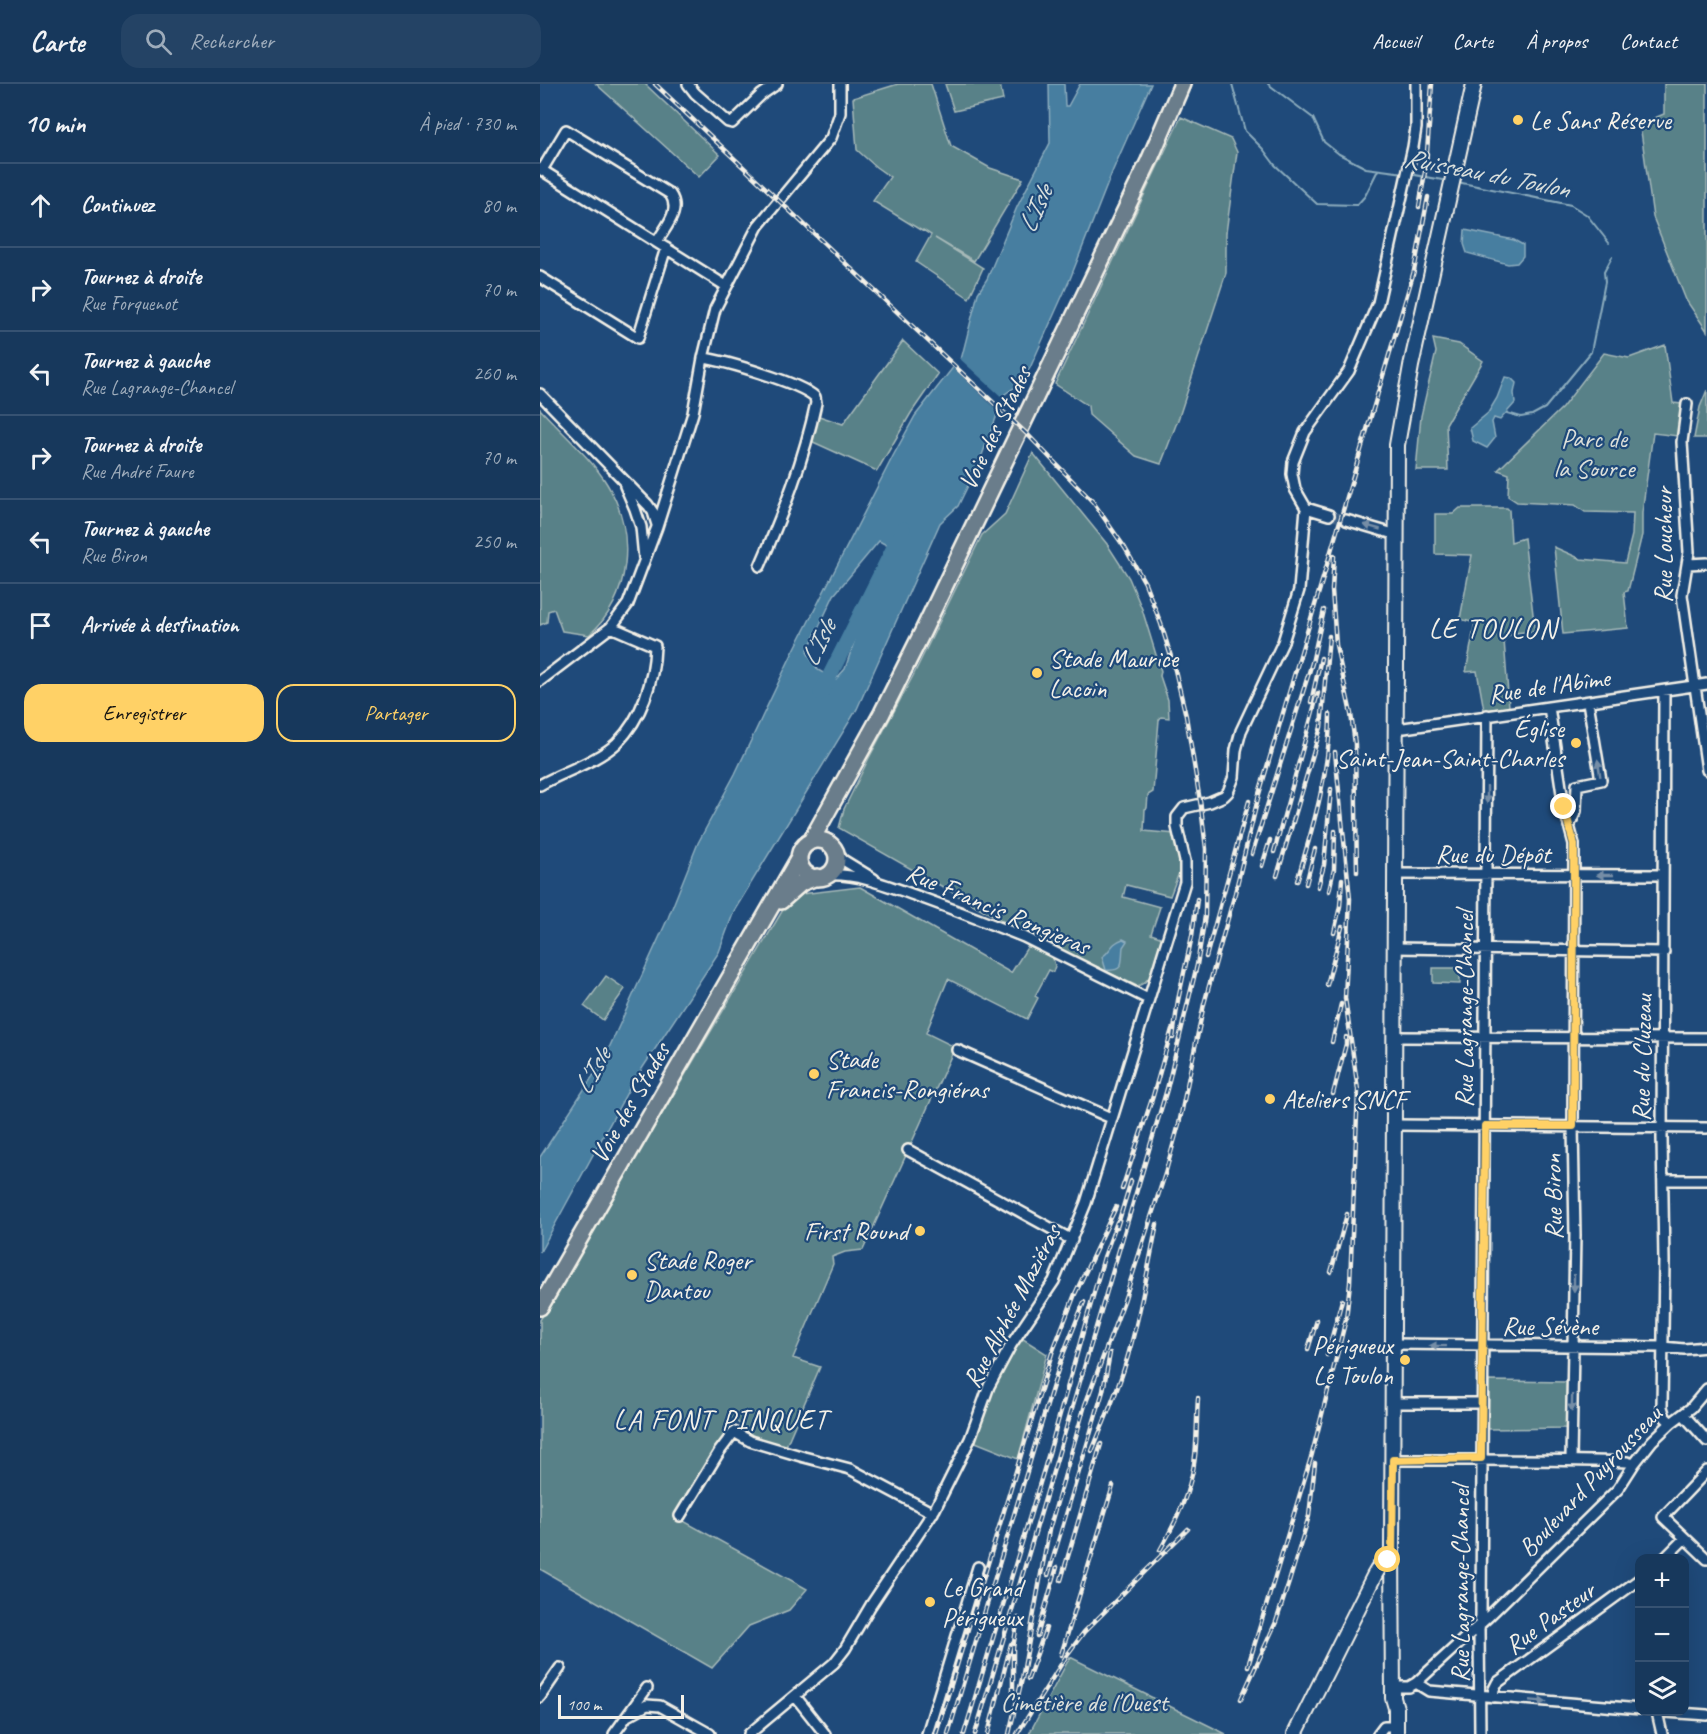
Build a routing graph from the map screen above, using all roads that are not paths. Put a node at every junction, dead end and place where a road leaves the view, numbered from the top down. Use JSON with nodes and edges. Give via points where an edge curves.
{"nodes":[{"id":1,"x":688,"y":84,"type":"edge"},
{"id":2,"x":777,"y":84,"type":"edge"},
{"id":3,"x":840,"y":84,"type":"edge"},
{"id":4,"x":1182,"y":84,"type":"edge"},
{"id":5,"x":1416,"y":84,"type":"edge"},
{"id":6,"x":1474,"y":84,"type":"edge"},
{"id":7,"x":541,"y":170,"type":"edge"},
{"id":8,"x":662,"y":245,"type":"junction"},
{"id":9,"x":540,"y":277,"type":"edge"},
{"id":10,"x":726,"y":286,"type":"junction"},
{"id":11,"x":703,"y":358,"type":"junction"},
{"id":12,"x":540,"y":394,"type":"edge"},
{"id":13,"x":1687,"y":404,"type":"dead end"},
{"id":14,"x":616,"y":473,"type":"junction"},
{"id":15,"x":667,"y":498,"type":"junction"},
{"id":16,"x":648,"y":505,"type":"junction"},
{"id":17,"x":1306,"y":508,"type":"junction"},
{"id":18,"x":1329,"y":515,"type":"tunnel mouth"},
{"id":19,"x":1346,"y":520,"type":"tunnel mouth"},
{"id":20,"x":641,"y":527,"type":"junction"},
{"id":21,"x":657,"y":527,"type":"junction"},
{"id":22,"x":1397,"y":535,"type":"junction"},
{"id":23,"x":644,"y":558,"type":"junction"},
{"id":24,"x":1707,"y":563,"type":"edge"},
{"id":25,"x":1688,"y":564,"type":"junction"},
{"id":26,"x":760,"y":566,"type":"dead end"},
{"id":27,"x":611,"y":627,"type":"junction"},
{"id":28,"x":540,"y":681,"type":"edge"},
{"id":29,"x":1707,"y":684,"type":"edge"},
{"id":30,"x":1694,"y":686,"type":"junction"},
{"id":31,"x":1664,"y":691,"type":"junction"},
{"id":32,"x":1588,"y":702,"type":"junction"},
{"id":33,"x":1549,"y":707,"type":"junction"},
{"id":34,"x":1487,"y":715,"type":"junction"},
{"id":35,"x":1396,"y":727,"type":"junction"},
{"id":36,"x":1707,"y":770,"type":"edge"},
{"id":37,"x":540,"y":785,"type":"edge"},
{"id":38,"x":840,"y":787,"type":"junction"},
{"id":39,"x":1569,"y":826,"type":"junction"},
{"id":40,"x":811,"y":841,"type":"junction"},
{"id":41,"x":833,"y":849,"type":"junction"},
{"id":42,"x":799,"y":858,"type":"junction"},
{"id":43,"x":1395,"y":874,"type":"junction"},
{"id":44,"x":1486,"y":874,"type":"junction"},
{"id":45,"x":1575,"y":875,"type":"junction"},
{"id":46,"x":1663,"y":875,"type":"junction"},
{"id":47,"x":822,"y":876,"type":"junction"},
{"id":48,"x":884,"y":884,"type":"junction"},
{"id":49,"x":761,"y":924,"type":"junction"},
{"id":50,"x":1395,"y":948,"type":"junction"},
{"id":51,"x":1486,"y":949,"type":"junction"},
{"id":52,"x":1575,"y":952,"type":"junction"},
{"id":53,"x":1664,"y":952,"type":"junction"},
{"id":54,"x":1148,"y":999,"type":"junction"},
{"id":55,"x":1394,"y":1037,"type":"junction"},
{"id":56,"x":1485,"y":1038,"type":"junction"},
{"id":57,"x":1574,"y":1038,"type":"junction"},
{"id":58,"x":1664,"y":1038,"type":"junction"},
{"id":59,"x":1707,"y":1038,"type":"edge"},
{"id":60,"x":957,"y":1050,"type":"dead end"},
{"id":61,"x":1111,"y":1118,"type":"junction"},
{"id":62,"x":1394,"y":1125,"type":"junction"},
{"id":63,"x":1485,"y":1126,"type":"junction"},
{"id":64,"x":1573,"y":1126,"type":"junction"},
{"id":65,"x":1662,"y":1128,"type":"junction"},
{"id":66,"x":1707,"y":1128,"type":"edge"},
{"id":67,"x":908,"y":1150,"type":"dead end"},
{"id":68,"x":1664,"y":1180,"type":"junction"},
{"id":69,"x":1707,"y":1180,"type":"edge"},
{"id":70,"x":1072,"y":1239,"type":"junction"},
{"id":71,"x":540,"y":1307,"type":"edge"},
{"id":72,"x":1393,"y":1344,"type":"junction"},
{"id":73,"x":1483,"y":1346,"type":"junction"},
{"id":74,"x":1572,"y":1347,"type":"junction"},
{"id":75,"x":1662,"y":1347,"type":"junction"},
{"id":76,"x":1707,"y":1347,"type":"edge"},
{"id":77,"x":1707,"y":1389,"type":"edge"},
{"id":78,"x":1392,"y":1402,"type":"junction"},
{"id":79,"x":1482,"y":1403,"type":"junction"},
{"id":80,"x":1683,"y":1414,"type":"junction"},
{"id":81,"x":1671,"y":1423,"type":"junction"},
{"id":82,"x":1707,"y":1441,"type":"edge"},
{"id":83,"x":1481,"y":1458,"type":"junction"},
{"id":84,"x":1393,"y":1460,"type":"junction"},
{"id":85,"x":1571,"y":1460,"type":"junction"},
{"id":86,"x":1634,"y":1464,"type":"junction"},
{"id":87,"x":1707,"y":1471,"type":"edge"},
{"id":88,"x":933,"y":1513,"type":"junction"},
{"id":89,"x":680,"y":1516,"type":"dead end"},
{"id":90,"x":1685,"y":1538,"type":"junction"},
{"id":91,"x":1669,"y":1554,"type":"edge"},
{"id":92,"x":1707,"y":1559,"type":"edge"},
{"id":93,"x":1392,"y":1560,"type":"junction"},
{"id":94,"x":978,"y":1567,"type":"dead end"},
{"id":95,"x":1635,"y":1583,"type":"edge"},
{"id":96,"x":1480,"y":1624,"type":"junction"},
{"id":97,"x":560,"y":1668,"type":"dead end"},
{"id":98,"x":1416,"y":1683,"type":"junction"},
{"id":99,"x":647,"y":1688,"type":"dead end"},
{"id":100,"x":1393,"y":1692,"type":"junction"},
{"id":101,"x":795,"y":1696,"type":"junction"},
{"id":102,"x":1480,"y":1696,"type":"junction"},
{"id":103,"x":1493,"y":1697,"type":"junction"},
{"id":104,"x":540,"y":1698,"type":"edge"},
{"id":105,"x":1635,"y":1709,"type":"edge"},
{"id":106,"x":629,"y":1714,"type":"junction"},
{"id":107,"x":1689,"y":1714,"type":"edge"},
{"id":108,"x":1707,"y":1715,"type":"edge"},
{"id":109,"x":1658,"y":1716,"type":"edge"},
{"id":110,"x":1389,"y":1732,"type":"edge"},
{"id":111,"x":614,"y":1734,"type":"edge"},
{"id":112,"x":710,"y":1734,"type":"edge"},
{"id":113,"x":749,"y":1734,"type":"edge"},
{"id":114,"x":825,"y":1734,"type":"edge"},
{"id":115,"x":927,"y":1734,"type":"edge"},
{"id":116,"x":1295,"y":1734,"type":"edge"},
{"id":117,"x":1480,"y":1734,"type":"edge"},
{"id":118,"x":1662,"y":1734,"type":"edge"}],
"edges":[{"from":1,"to":2,"type":"street","via":[[732,123]]},
{"from":3,"to":10,"type":"street","via":[[840,113],[831,138],[758,226]]},
{"from":4,"to":38,"type":"main road","name":"Voie des Stades","via":[[1149,161],[923,631]]},
{"from":5,"to":17,"type":"street","via":[[1416,128],[1378,303],[1349,371],[1296,451],[1292,474]]},
{"from":6,"to":22,"type":"main road","via":[[1399,426]]},
{"from":7,"to":8,"type":"street"},
{"from":7,"to":8,"type":"street","via":[[566,130],[670,194],[674,213]]},
{"from":8,"to":9,"type":"street","via":[[638,338]]},
{"from":8,"to":10,"type":"street"},
{"from":10,"to":11,"type":"street","via":[[713,315]]},
{"from":11,"to":15,"type":"street","via":[[693,413]]},
{"from":11,"to":26,"type":"street","via":[[738,366],[804,389],[815,397],[804,450]]},
{"from":12,"to":14,"type":"street"},
{"from":13,"to":25,"type":"street","name":"Rue Loucheur","via":[[1682,442]]},
{"from":14,"to":16,"type":"street"},
{"from":14,"to":20,"type":"street"},
{"from":15,"to":16,"type":"street","via":[[658,506]]},
{"from":15,"to":21,"type":"street"},
{"from":16,"to":21,"type":"street"},
{"from":17,"to":18,"type":"street"},
{"from":17,"to":54,"type":"street","name":"Rue Alphée Maziéras","via":[[1299,591],[1283,642],[1241,731],[1232,784],[1224,796],[1184,808],[1177,817],[1185,882]]},
{"from":22,"to":19,"type":"street","one_way":true},
{"from":20,"to":21,"type":"street"},
{"from":20,"to":23,"type":"street"},
{"from":21,"to":23,"type":"street"},
{"from":22,"to":35,"type":"main road"},
{"from":23,"to":27,"type":"street","via":[[628,604]]},
{"from":24,"to":25,"type":"street"},
{"from":25,"to":30,"type":"street","name":"Rue Loucheur","via":[[1682,595]]},
{"from":27,"to":28,"type":"street"},
{"from":27,"to":37,"type":"street","via":[[655,646],[649,690],[635,719],[616,744]]},
{"from":29,"to":30,"type":"street","name":"Rue de l'Abîme"},
{"from":30,"to":31,"type":"street","name":"Rue de l'Abîme"},
{"from":30,"to":36,"type":"street","name":"Rue Loucheur"},
{"from":31,"to":32,"type":"street","name":"Rue de l'Abîme"},
{"from":31,"to":46,"type":"street","name":"Rue du Cluzeau"},
{"from":32,"to":33,"type":"street","name":"Rue de l'Abîme"},
{"from":39,"to":32,"type":"street","name":"Rue Biron","one_way":true,"via":[[1576,811],[1576,785],[1601,780]]},
{"from":33,"to":34,"type":"street","name":"Rue de l'Abîme"},
{"from":33,"to":39,"type":"street","name":"Rue Biron"},
{"from":34,"to":35,"type":"street","name":"Rue de l'Abîme"},
{"from":34,"to":44,"type":"street","name":"Rue Lagrange-Chancel","one_way":true},
{"from":35,"to":43,"type":"main road"},
{"from":38,"to":40,"type":"main road","name":"Voie des Stades"},
{"from":38,"to":41,"type":"main road","name":"Voie des Stades","via":[[832,817]]},
{"from":39,"to":45,"type":"street","name":"Rue Biron"},
{"from":40,"to":41,"type":"main road","via":[[823,841]]},
{"from":40,"to":42,"type":"main road"},
{"from":41,"to":47,"type":"main road","via":[[834,867]]},
{"from":41,"to":48,"type":"street","via":[[843,860]]},
{"from":42,"to":47,"type":"main road","via":[[802,869],[811,876]]},
{"from":42,"to":49,"type":"main road","name":"Voie des Stades"},
{"from":43,"to":44,"type":"street","name":"Rue du Dépôt"},
{"from":43,"to":50,"type":"main road"},
{"from":44,"to":45,"type":"street","name":"Rue du Dépôt"},
{"from":44,"to":51,"type":"street","name":"Rue Lagrange-Chancel"},
{"from":46,"to":45,"type":"street","name":"Rue du Dépôt","one_way":true},
{"from":45,"to":52,"type":"street","name":"Rue Biron"},
{"from":46,"to":53,"type":"street","name":"Rue du Cluzeau"},
{"from":47,"to":48,"type":"street","name":"Rue Francis Rongieras","via":[[841,875]]},
{"from":47,"to":49,"type":"main road","name":"Voie des Stades","via":[[791,890]]},
{"from":48,"to":54,"type":"street","name":"Rue Francis Rongieras","via":[[1024,937]]},
{"from":49,"to":71,"type":"main road","name":"Voie des Stades"},
{"from":50,"to":51,"type":"street"},
{"from":50,"to":55,"type":"main road"},
{"from":51,"to":52,"type":"street"},
{"from":51,"to":56,"type":"street","name":"Rue Lagrange-Chancel"},
{"from":52,"to":53,"type":"street"},
{"from":52,"to":57,"type":"street","name":"Rue Biron"},
{"from":53,"to":58,"type":"street","name":"Rue du Cluzeau"},
{"from":54,"to":61,"type":"street","name":"Rue Alphée Maziéras"},
{"from":55,"to":56,"type":"street"},
{"from":55,"to":62,"type":"main road"},
{"from":56,"to":57,"type":"street"},
{"from":56,"to":63,"type":"street","name":"Rue Lagrange-Chancel"},
{"from":57,"to":58,"type":"street"},
{"from":57,"to":64,"type":"street","name":"Rue Biron"},
{"from":58,"to":59,"type":"street"},
{"from":58,"to":65,"type":"street","name":"Rue du Cluzeau"},
{"from":60,"to":61,"type":"street"},
{"from":61,"to":70,"type":"street","name":"Rue Alphée Maziéras"},
{"from":62,"to":63,"type":"street"},
{"from":62,"to":72,"type":"main road"},
{"from":63,"to":64,"type":"street"},
{"from":63,"to":73,"type":"street","name":"Rue Lagrange-Chancel"},
{"from":64,"to":65,"type":"street"},
{"from":64,"to":74,"type":"street","name":"Rue Biron","one_way":true},
{"from":65,"to":66,"type":"street"},
{"from":65,"to":68,"type":"street","name":"Rue du Cluzeau"},
{"from":67,"to":70,"type":"street"},
{"from":68,"to":69,"type":"street"},
{"from":68,"to":75,"type":"street","name":"Rue du Cluzeau"},
{"from":70,"to":88,"type":"street","name":"Rue Alphée Maziéras","via":[[1054,1281],[989,1386],[970,1439]]},
{"from":73,"to":72,"type":"street","name":"Rue Sévène","one_way":true},
{"from":72,"to":78,"type":"main road"},
{"from":73,"to":74,"type":"street","name":"Rue Sévène"},
{"from":73,"to":79,"type":"street","name":"Rue Lagrange-Chancel"},
{"from":74,"to":75,"type":"street","name":"Rue Sévène"},
{"from":74,"to":85,"type":"street","name":"Rue Biron","one_way":true},
{"from":75,"to":76,"type":"street","name":"Rue Sévène"},
{"from":75,"to":81,"type":"street","name":"Rue du Cluzeau","via":[[1662,1407]]},
{"from":77,"to":80,"type":"street","name":"Boulevard Puyrousseau"},
{"from":78,"to":79,"type":"street"},
{"from":78,"to":84,"type":"main road"},
{"from":79,"to":83,"type":"street","name":"Rue Lagrange-Chancel"},
{"from":80,"to":81,"type":"street","name":"Boulevard Puyrousseau"},
{"from":80,"to":82,"type":"street"},
{"from":81,"to":86,"type":"street","name":"Boulevard Puyrousseau"},
{"from":83,"to":84,"type":"street"},
{"from":83,"to":85,"type":"street"},
{"from":83,"to":96,"type":"street","name":"Rue Lagrange-Chancel"},
{"from":84,"to":93,"type":"main road"},
{"from":85,"to":86,"type":"street"},
{"from":86,"to":96,"type":"street","name":"Boulevard Puyrousseau","via":[[1618,1489]]},
{"from":87,"to":90,"type":"street","via":[[1663,1517]]},
{"from":88,"to":89,"type":"street","via":[[850,1469],[750,1441],[734,1432]]},
{"from":88,"to":101,"type":"street","name":"Rue Alphée Maziéras","via":[[845,1649]]},
{"from":90,"to":91,"type":"street"},
{"from":90,"to":92,"type":"street"},
{"from":93,"to":100,"type":"main road"},
{"from":93,"to":116,"type":"main road","via":[[1380,1566],[1374,1576]]},
{"from":94,"to":115,"type":"street"},
{"from":95,"to":103,"type":"street","name":"Rue Pasteur","via":[[1497,1683]]},
{"from":96,"to":98,"type":"street","name":"Boulevard Puyrousseau"},
{"from":96,"to":102,"type":"street","name":"Rue Lagrange-Chancel"},
{"from":97,"to":104,"type":"street"},
{"from":98,"to":100,"type":"street"},
{"from":98,"to":102,"type":"street","via":[[1430,1691]]},
{"from":99,"to":106,"type":"street"},
{"from":100,"to":110,"type":"main road"},
{"from":101,"to":113,"type":"street","name":"Rue Alphée Maziéras"},
{"from":101,"to":114,"type":"street"},
{"from":102,"to":103,"type":"street"},
{"from":102,"to":117,"type":"street","name":"Rue Lagrange-Chancel"},
{"from":103,"to":105,"type":"street","one_way":true},
{"from":106,"to":111,"type":"street"},
{"from":106,"to":112,"type":"street","via":[[647,1705],[660,1706]]},
{"from":107,"to":108,"type":"street"},
{"from":109,"to":118,"type":"street"}]}
